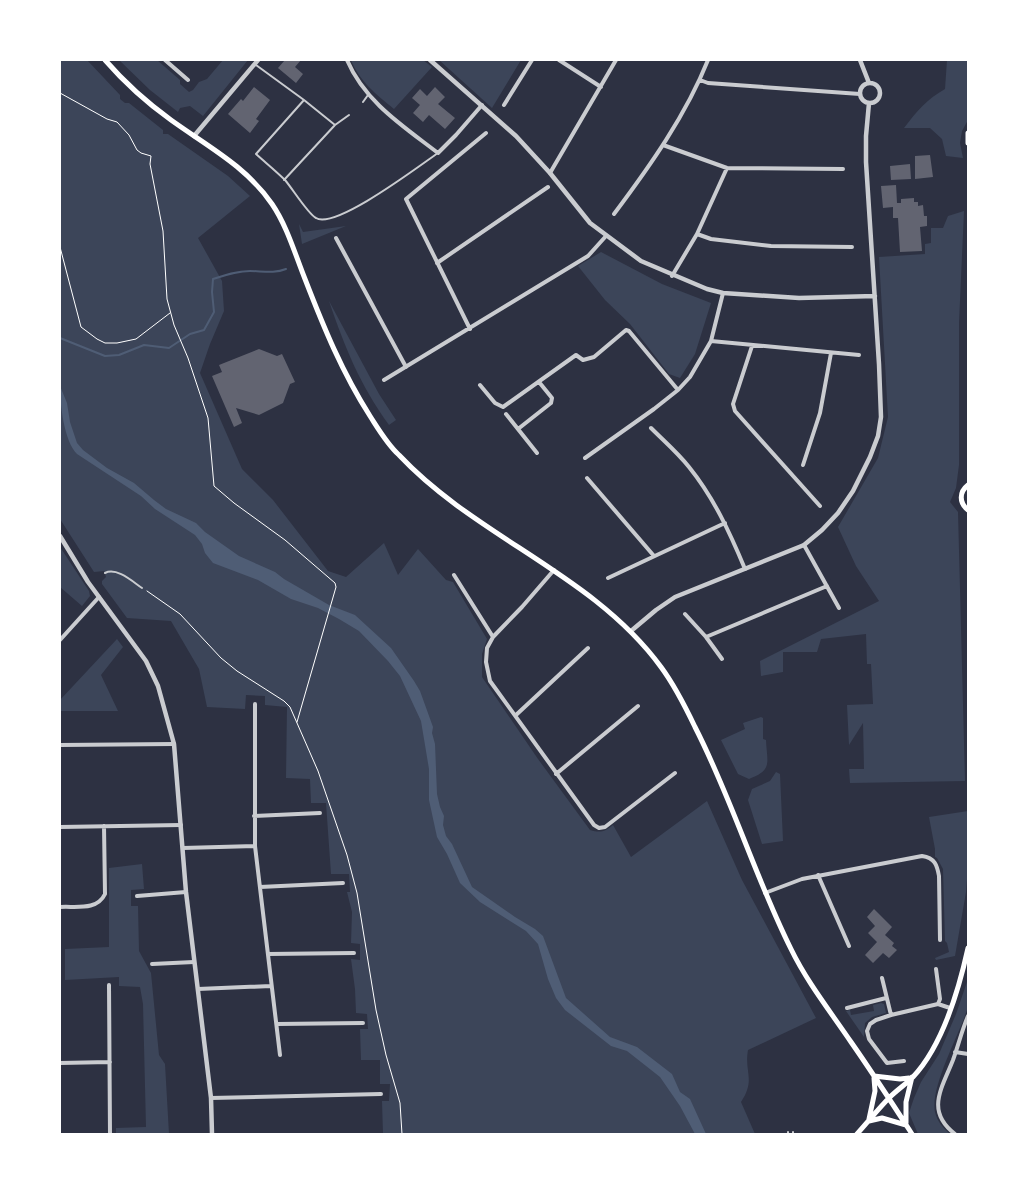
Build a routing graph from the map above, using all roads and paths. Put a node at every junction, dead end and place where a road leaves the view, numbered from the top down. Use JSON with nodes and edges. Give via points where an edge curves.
{"nodes":[{"id":1,"x":105,"y":60,"type":"edge"},
{"id":2,"x":165,"y":60,"type":"edge"},
{"id":3,"x":347,"y":60,"type":"edge"},
{"id":4,"x":430,"y":60,"type":"edge"},
{"id":5,"x":532,"y":60,"type":"edge"},
{"id":6,"x":559,"y":60,"type":"edge"},
{"id":7,"x":616,"y":60,"type":"edge"},
{"id":8,"x":708,"y":60,"type":"edge"},
{"id":9,"x":860,"y":60,"type":"edge"},
{"id":10,"x":256,"y":62,"type":"edge"},
{"id":11,"x":188,"y":80,"type":"dead end"},
{"id":12,"x":700,"y":80,"type":"junction"},
{"id":13,"x":869,"y":83,"type":"junction"},
{"id":14,"x":601,"y":87,"type":"junction"},
{"id":15,"x":60,"y":93,"type":"edge"},
{"id":16,"x":860,"y":94,"type":"junction"},
{"id":17,"x":368,"y":95,"type":"junction"},
{"id":18,"x":304,"y":100,"type":"junction"},
{"id":19,"x":363,"y":102,"type":"dead end"},
{"id":20,"x":869,"y":103,"type":"junction"},
{"id":21,"x":482,"y":104,"type":"junction"},
{"id":22,"x":504,"y":105,"type":"dead end"},
{"id":23,"x":349,"y":116,"type":"dead end"},
{"id":24,"x":335,"y":125,"type":"junction"},
{"id":25,"x":486,"y":133,"type":"dead end"},
{"id":26,"x":968,"y":133,"type":"edge"},
{"id":27,"x":194,"y":136,"type":"junction"},
{"id":28,"x":968,"y":143,"type":"edge"},
{"id":29,"x":663,"y":145,"type":"junction"},
{"id":30,"x":438,"y":153,"type":"junction"},
{"id":31,"x":727,"y":168,"type":"junction"},
{"id":32,"x":843,"y":169,"type":"dead end"},
{"id":33,"x":550,"y":174,"type":"junction"},
{"id":34,"x":284,"y":180,"type":"junction"},
{"id":35,"x":548,"y":187,"type":"dead end"},
{"id":36,"x":614,"y":214,"type":"dead end"},
{"id":37,"x":697,"y":234,"type":"junction"},
{"id":38,"x":606,"y":236,"type":"junction"},
{"id":39,"x":336,"y":238,"type":"dead end"},
{"id":40,"x":852,"y":247,"type":"dead end"},
{"id":41,"x":60,"y":248,"type":"edge"},
{"id":42,"x":437,"y":263,"type":"junction"},
{"id":43,"x":672,"y":276,"type":"junction"},
{"id":44,"x":723,"y":292,"type":"junction"},
{"id":45,"x":875,"y":296,"type":"junction"},
{"id":46,"x":171,"y":313,"type":"junction"},
{"id":47,"x":470,"y":329,"type":"junction"},
{"id":48,"x":710,"y":341,"type":"junction"},
{"id":49,"x":752,"y":346,"type":"junction"},
{"id":50,"x":831,"y":354,"type":"junction"},
{"id":51,"x":859,"y":356,"type":"dead end"},
{"id":52,"x":406,"y":366,"type":"junction"},
{"id":53,"x":384,"y":380,"type":"dead end"},
{"id":54,"x":539,"y":382,"type":"junction"},
{"id":55,"x":480,"y":385,"type":"dead end"},
{"id":56,"x":678,"y":390,"type":"junction"},
{"id":57,"x":506,"y":414,"type":"dead end"},
{"id":58,"x":651,"y":428,"type":"dead end"},
{"id":59,"x":518,"y":429,"type":"junction"},
{"id":60,"x":537,"y":453,"type":"dead end"},
{"id":61,"x":584,"y":458,"type":"dead end"},
{"id":62,"x":803,"y":465,"type":"dead end"},
{"id":63,"x":587,"y":478,"type":"dead end"},
{"id":64,"x":968,"y":485,"type":"edge"},
{"id":65,"x":820,"y":506,"type":"dead end"},
{"id":66,"x":968,"y":510,"type":"edge"},
{"id":67,"x":725,"y":523,"type":"junction"},
{"id":68,"x":60,"y":536,"type":"edge"},
{"id":69,"x":804,"y":545,"type":"junction"},
{"id":70,"x":654,"y":556,"type":"junction"},
{"id":71,"x":745,"y":569,"type":"junction"},
{"id":72,"x":554,"y":570,"type":"junction"},
{"id":73,"x":105,"y":573,"type":"dead end"},
{"id":74,"x":454,"y":575,"type":"dead end"},
{"id":75,"x":608,"y":578,"type":"dead end"},
{"id":76,"x":827,"y":586,"type":"junction"},
{"id":77,"x":142,"y":588,"type":"joint"},
{"id":78,"x":99,"y":598,"type":"junction"},
{"id":79,"x":839,"y":608,"type":"dead end"},
{"id":80,"x":685,"y":614,"type":"dead end"},
{"id":81,"x":631,"y":632,"type":"junction"},
{"id":82,"x":492,"y":637,"type":"junction"},
{"id":83,"x":706,"y":638,"type":"junction"},
{"id":84,"x":60,"y":640,"type":"edge"},
{"id":85,"x":588,"y":648,"type":"dead end"},
{"id":86,"x":722,"y":659,"type":"dead end"},
{"id":87,"x":255,"y":704,"type":"dead end"},
{"id":88,"x":638,"y":706,"type":"dead end"},
{"id":89,"x":516,"y":715,"type":"junction"},
{"id":90,"x":297,"y":722,"type":"junction"},
{"id":91,"x":174,"y":744,"type":"junction"},
{"id":92,"x":60,"y":745,"type":"edge"},
{"id":93,"x":556,"y":774,"type":"junction"},
{"id":94,"x":675,"y":774,"type":"dead end"},
{"id":95,"x":320,"y":813,"type":"dead end"},
{"id":96,"x":254,"y":816,"type":"junction"},
{"id":97,"x":181,"y":825,"type":"junction"},
{"id":98,"x":104,"y":826,"type":"junction"},
{"id":99,"x":60,"y":827,"type":"edge"},
{"id":100,"x":254,"y":846,"type":"junction"},
{"id":101,"x":183,"y":848,"type":"junction"},
{"id":102,"x":818,"y":875,"type":"junction"},
{"id":103,"x":344,"y":883,"type":"dead end"},
{"id":104,"x":260,"y":887,"type":"junction"},
{"id":105,"x":186,"y":892,"type":"junction"},
{"id":106,"x":766,"y":893,"type":"junction"},
{"id":107,"x":137,"y":896,"type":"dead end"},
{"id":108,"x":60,"y":906,"type":"edge"},
{"id":109,"x":940,"y":940,"type":"dead end"},
{"id":110,"x":849,"y":946,"type":"dead end"},
{"id":111,"x":968,"y":948,"type":"edge"},
{"id":112,"x":354,"y":953,"type":"dead end"},
{"id":113,"x":268,"y":954,"type":"junction"},
{"id":114,"x":967,"y":960,"type":"edge"},
{"id":115,"x":194,"y":962,"type":"junction"},
{"id":116,"x":152,"y":964,"type":"dead end"},
{"id":117,"x":936,"y":969,"type":"dead end"},
{"id":118,"x":882,"y":978,"type":"dead end"},
{"id":119,"x":109,"y":985,"type":"dead end"},
{"id":120,"x":272,"y":986,"type":"junction"},
{"id":121,"x":198,"y":989,"type":"junction"},
{"id":122,"x":886,"y":998,"type":"junction"},
{"id":123,"x":938,"y":1004,"type":"junction"},
{"id":124,"x":847,"y":1008,"type":"dead end"},
{"id":125,"x":950,"y":1008,"type":"junction"},
{"id":126,"x":890,"y":1015,"type":"junction"},
{"id":127,"x":968,"y":1016,"type":"edge"},
{"id":128,"x":362,"y":1023,"type":"dead end"},
{"id":129,"x":277,"y":1024,"type":"junction"},
{"id":130,"x":955,"y":1052,"type":"junction"},
{"id":131,"x":968,"y":1054,"type":"edge"},
{"id":132,"x":280,"y":1055,"type":"dead end"},
{"id":133,"x":904,"y":1061,"type":"dead end"},
{"id":134,"x":110,"y":1062,"type":"junction"},
{"id":135,"x":60,"y":1063,"type":"edge"},
{"id":136,"x":874,"y":1076,"type":"junction"},
{"id":137,"x":912,"y":1077,"type":"junction"},
{"id":138,"x":381,"y":1094,"type":"dead end"},
{"id":139,"x":211,"y":1098,"type":"junction"},
{"id":140,"x":889,"y":1098,"type":"junction"},
{"id":141,"x":868,"y":1121,"type":"junction"},
{"id":142,"x":906,"y":1125,"type":"junction"},
{"id":143,"x":110,"y":1134,"type":"edge"},
{"id":144,"x":212,"y":1134,"type":"edge"},
{"id":145,"x":402,"y":1134,"type":"edge"},
{"id":146,"x":857,"y":1134,"type":"edge"},
{"id":147,"x":912,"y":1134,"type":"edge"},
{"id":148,"x":955,"y":1134,"type":"edge"}],
"edges":[{"from":1,"to":27,"type":"main road","via":[[142,98]]},
{"from":2,"to":11,"type":"street"},
{"from":3,"to":17,"type":"street"},
{"from":4,"to":21,"type":"street"},
{"from":5,"to":22,"type":"street"},
{"from":6,"to":14,"type":"street"},
{"from":7,"to":14,"type":"street"},
{"from":8,"to":12,"type":"street"},
{"from":9,"to":13,"type":"street"},
{"from":10,"to":18,"type":"lane","via":[[263,71]]},
{"from":10,"to":27,"type":"street"},
{"from":12,"to":16,"type":"street"},
{"from":12,"to":29,"type":"street"},
{"from":13,"to":16,"type":"street","via":[[863,86]]},
{"from":13,"to":20,"type":"street","via":[[878,86],[880,92],[878,100]]},
{"from":14,"to":33,"type":"street"},
{"from":15,"to":46,"type":"path","via":[[117,122],[137,150],[151,156]]},
{"from":16,"to":20,"type":"street"},
{"from":17,"to":19,"type":"lane"},
{"from":17,"to":30,"type":"street"},
{"from":18,"to":24,"type":"lane"},
{"from":18,"to":34,"type":"lane","via":[[256,154]]},
{"from":20,"to":45,"type":"street","via":[[866,153]]},
{"from":21,"to":30,"type":"street"},
{"from":21,"to":33,"type":"street"},
{"from":23,"to":24,"type":"lane"},
{"from":24,"to":34,"type":"lane"},
{"from":25,"to":42,"type":"street","via":[[406,199]]},
{"from":26,"to":28,"type":"main road"},
{"from":27,"to":72,"type":"main road","via":[[247,174],[274,206],[352,388],[394,451],[453,504]]},
{"from":29,"to":31,"type":"street"},
{"from":29,"to":36,"type":"street"},
{"from":30,"to":34,"type":"lane","via":[[380,194],[324,221],[315,218]]},
{"from":31,"to":32,"type":"street"},
{"from":31,"to":37,"type":"street"},
{"from":33,"to":38,"type":"street","via":[[590,223]]},
{"from":35,"to":42,"type":"street"},
{"from":37,"to":40,"type":"street","via":[[711,239],[771,246]]},
{"from":37,"to":43,"type":"street"},
{"from":38,"to":43,"type":"street","via":[[641,261]]},
{"from":38,"to":47,"type":"street","via":[[588,256]]},
{"from":39,"to":52,"type":"street"},
{"from":41,"to":46,"type":"path","via":[[81,327],[96,339],[117,343],[136,339]]},
{"from":42,"to":47,"type":"street"},
{"from":43,"to":44,"type":"street"},
{"from":44,"to":45,"type":"street","via":[[799,298]]},
{"from":44,"to":48,"type":"street"},
{"from":45,"to":69,"type":"street","via":[[881,417],[878,436],[849,496],[830,522]]},
{"from":46,"to":90,"type":"path","via":[[208,418],[214,486],[315,564],[336,587]]},
{"from":47,"to":52,"type":"street"},
{"from":48,"to":49,"type":"street"},
{"from":48,"to":56,"type":"street","via":[[690,377]]},
{"from":49,"to":50,"type":"street"},
{"from":49,"to":65,"type":"street","via":[[733,404],[735,411]]},
{"from":50,"to":51,"type":"street"},
{"from":50,"to":62,"type":"street","via":[[820,413]]},
{"from":52,"to":53,"type":"street"},
{"from":54,"to":55,"type":"street","via":[[503,407],[495,404]]},
{"from":54,"to":56,"type":"street","via":[[576,355],[583,360],[594,357],[626,330],[632,333]]},
{"from":54,"to":59,"type":"street","via":[[552,398],[551,403]]},
{"from":56,"to":61,"type":"street"},
{"from":57,"to":59,"type":"street"},
{"from":58,"to":67,"type":"street","via":[[690,468]]},
{"from":59,"to":60,"type":"street"},
{"from":63,"to":70,"type":"street"},
{"from":64,"to":66,"type":"main road","via":[[960,498]]},
{"from":67,"to":70,"type":"street"},
{"from":67,"to":71,"type":"street"},
{"from":68,"to":78,"type":"street"},
{"from":69,"to":71,"type":"street"},
{"from":69,"to":76,"type":"street"},
{"from":70,"to":75,"type":"street"},
{"from":71,"to":81,"type":"street","via":[[675,598]]},
{"from":72,"to":81,"type":"main road"},
{"from":72,"to":82,"type":"street"},
{"from":73,"to":77,"type":"lane","via":[[116,572]]},
{"from":74,"to":82,"type":"street"},
{"from":76,"to":79,"type":"street"},
{"from":76,"to":83,"type":"street"},
{"from":77,"to":90,"type":"path","via":[[180,614],[237,671],[284,701]]},
{"from":78,"to":84,"type":"street"},
{"from":78,"to":91,"type":"street","via":[[146,662],[158,686]]},
{"from":80,"to":83,"type":"street"},
{"from":81,"to":106,"type":"main road","via":[[661,667],[679,695],[704,744]]},
{"from":82,"to":89,"type":"street","via":[[486,662],[490,681]]},
{"from":83,"to":86,"type":"street"},
{"from":85,"to":89,"type":"street"},
{"from":87,"to":96,"type":"street"},
{"from":88,"to":93,"type":"street"},
{"from":89,"to":93,"type":"street"},
{"from":90,"to":145,"type":"path","via":[[318,771],[357,893],[376,1010],[400,1102]]},
{"from":91,"to":92,"type":"street"},
{"from":91,"to":97,"type":"street"},
{"from":93,"to":94,"type":"street","via":[[599,828],[605,827]]},
{"from":95,"to":96,"type":"street"},
{"from":96,"to":100,"type":"street"},
{"from":97,"to":98,"type":"street"},
{"from":97,"to":101,"type":"street"},
{"from":98,"to":99,"type":"street"},
{"from":98,"to":108,"type":"street","via":[[105,894],[102,901],[94,906]]},
{"from":100,"to":101,"type":"street"},
{"from":100,"to":104,"type":"street"},
{"from":101,"to":105,"type":"street"},
{"from":102,"to":106,"type":"street"},
{"from":102,"to":109,"type":"street","via":[[922,856],[933,859],[939,876]]},
{"from":102,"to":110,"type":"street"},
{"from":103,"to":104,"type":"street"},
{"from":104,"to":113,"type":"street"},
{"from":105,"to":107,"type":"street"},
{"from":105,"to":115,"type":"street"},
{"from":106,"to":136,"type":"main road","via":[[808,980]]},
{"from":111,"to":114,"type":"main road"},
{"from":112,"to":113,"type":"street"},
{"from":113,"to":120,"type":"street"},
{"from":114,"to":125,"type":"main road"},
{"from":115,"to":116,"type":"street"},
{"from":115,"to":121,"type":"street"},
{"from":117,"to":123,"type":"street"},
{"from":118,"to":122,"type":"street"},
{"from":119,"to":134,"type":"street"},
{"from":120,"to":121,"type":"street"},
{"from":120,"to":129,"type":"street"},
{"from":121,"to":139,"type":"street"},
{"from":122,"to":124,"type":"street"},
{"from":122,"to":126,"type":"street"},
{"from":123,"to":125,"type":"street"},
{"from":123,"to":126,"type":"street"},
{"from":125,"to":137,"type":"main road","via":[[932,1049]]},
{"from":126,"to":133,"type":"street","via":[[876,1020],[866,1031],[887,1064]]},
{"from":127,"to":130,"type":"street"},
{"from":128,"to":129,"type":"street"},
{"from":129,"to":132,"type":"street"},
{"from":130,"to":131,"type":"street"},
{"from":130,"to":148,"type":"street","via":[[939,1092],[938,1103],[943,1123]]},
{"from":134,"to":135,"type":"street"},
{"from":134,"to":143,"type":"street"},
{"from":136,"to":137,"type":"main road","via":[[900,1080]]},
{"from":136,"to":140,"type":"main road"},
{"from":136,"to":141,"type":"main road","via":[[875,1090]]},
{"from":137,"to":140,"type":"main road"},
{"from":137,"to":142,"type":"main road","via":[[906,1098]]},
{"from":138,"to":139,"type":"street"},
{"from":139,"to":144,"type":"street"},
{"from":140,"to":141,"type":"main road"},
{"from":140,"to":142,"type":"main road"},
{"from":141,"to":142,"type":"main road","via":[[882,1118]]},
{"from":141,"to":146,"type":"main road"},
{"from":142,"to":147,"type":"main road"}]}
